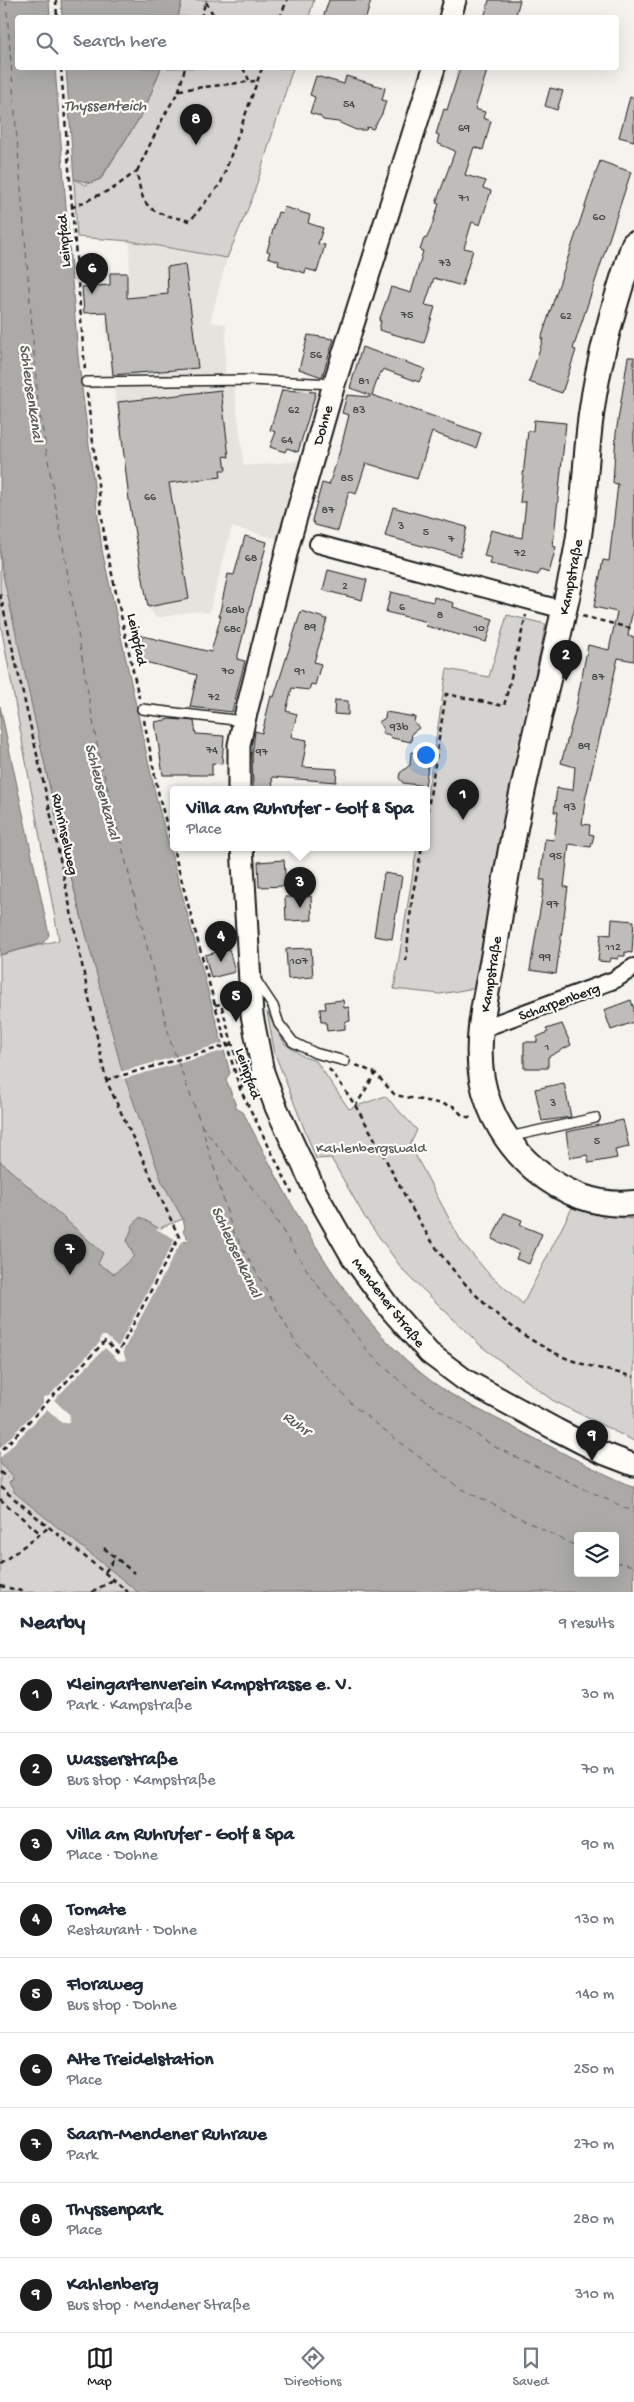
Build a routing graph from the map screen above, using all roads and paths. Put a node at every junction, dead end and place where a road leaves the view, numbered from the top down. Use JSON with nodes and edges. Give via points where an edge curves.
{"nodes":[{"id":1,"x":56,"y":0,"type":"edge"},
{"id":2,"x":287,"y":0,"type":"edge"},
{"id":3,"x":455,"y":0,"type":"edge"},
{"id":4,"x":206,"y":1,"type":"edge"},
{"id":5,"x":57,"y":15,"type":"edge"},
{"id":6,"x":202,"y":15,"type":"edge"},
{"id":7,"x":213,"y":15,"type":"edge"},
{"id":8,"x":281,"y":15,"type":"edge"},
{"id":9,"x":451,"y":15,"type":"edge"},
{"id":10,"x":61,"y":70,"type":"edge"},
{"id":11,"x":184,"y":70,"type":"edge"},
{"id":12,"x":244,"y":70,"type":"edge"},
{"id":13,"x":261,"y":70,"type":"edge"},
{"id":14,"x":433,"y":70,"type":"edge"},
{"id":15,"x":249,"y":80,"type":"junction"},
{"id":16,"x":255,"y":81,"type":"junction"},
{"id":17,"x":179,"y":90,"type":"junction"},
{"id":18,"x":137,"y":171,"type":"junction"},
{"id":19,"x":71,"y":208,"type":"junction"},
{"id":20,"x":634,"y":244,"type":"edge"},
{"id":21,"x":86,"y":382,"type":"junction"},
{"id":22,"x":334,"y":384,"type":"junction"},
{"id":23,"x":318,"y":544,"type":"dead end"},
{"id":24,"x":0,"y":594,"type":"edge"},
{"id":25,"x":528,"y":601,"type":"junction"},
{"id":26,"x":564,"y":610,"type":"junction"},
{"id":27,"x":594,"y":619,"type":"dead end"},
{"id":28,"x":634,"y":629,"type":"edge"},
{"id":29,"x":142,"y":709,"type":"junction"},
{"id":30,"x":244,"y":721,"type":"junction"},
{"id":31,"x":239,"y":786,"type":"edge"},
{"id":32,"x":430,"y":796,"type":"edge"},
{"id":33,"x":170,"y":837,"type":"edge"},
{"id":34,"x":174,"y":851,"type":"edge"},
{"id":35,"x":242,"y":851,"type":"edge"},
{"id":36,"x":421,"y":851,"type":"edge"},
{"id":37,"x":406,"y":962,"type":"dead end"},
{"id":38,"x":634,"y":967,"type":"edge"},
{"id":39,"x":249,"y":970,"type":"junction"},
{"id":40,"x":215,"y":1005,"type":"junction"},
{"id":41,"x":482,"y":1029,"type":"junction"},
{"id":42,"x":232,"y":1044,"type":"junction"},
{"id":43,"x":315,"y":1053,"type":"junction"},
{"id":44,"x":345,"y":1061,"type":"joint"},
{"id":45,"x":375,"y":1073,"type":"junction"},
{"id":46,"x":106,"y":1080,"type":"junction"},
{"id":47,"x":240,"y":1089,"type":"junction"},
{"id":48,"x":355,"y":1107,"type":"junction"},
{"id":49,"x":462,"y":1115,"type":"dead end"},
{"id":50,"x":596,"y":1118,"type":"dead end"},
{"id":51,"x":507,"y":1137,"type":"junction"},
{"id":52,"x":292,"y":1193,"type":"dead end"},
{"id":53,"x":634,"y":1204,"type":"edge"},
{"id":54,"x":634,"y":1377,"type":"edge"},
{"id":55,"x":0,"y":1452,"type":"edge"},
{"id":56,"x":634,"y":1465,"type":"edge"},
{"id":57,"x":0,"y":1472,"type":"edge"},
{"id":58,"x":7,"y":1478,"type":"dead end"},
{"id":59,"x":0,"y":1487,"type":"edge"},
{"id":60,"x":0,"y":1499,"type":"edge"},
{"id":61,"x":48,"y":1528,"type":"junction"},
{"id":62,"x":41,"y":1534,"type":"junction"},
{"id":63,"x":104,"y":1548,"type":"dead end"},
{"id":64,"x":115,"y":1558,"type":"junction"},
{"id":65,"x":0,"y":1564,"type":"edge"},
{"id":66,"x":105,"y":1572,"type":"junction"},
{"id":67,"x":134,"y":1573,"type":"dead end"},
{"id":68,"x":114,"y":1580,"type":"junction"},
{"id":69,"x":0,"y":1586,"type":"edge"},
{"id":70,"x":26,"y":1592,"type":"edge"},
{"id":71,"x":92,"y":1592,"type":"edge"},
{"id":72,"x":128,"y":1592,"type":"edge"}],
"edges":[{"from":1,"to":5,"type":"path"},
{"from":2,"to":8,"type":"path"},
{"from":3,"to":9,"type":"street"},
{"from":4,"to":6,"type":"path"},
{"from":4,"to":7,"type":"path"},
{"from":10,"to":19,"type":"path","name":"Leinpfad"},
{"from":11,"to":17,"type":"path"},
{"from":12,"to":15,"type":"path"},
{"from":13,"to":16,"type":"path"},
{"from":14,"to":22,"type":"street","name":"Dohne"},
{"from":15,"to":16,"type":"path"},
{"from":15,"to":17,"type":"path"},
{"from":16,"to":18,"type":"path","via":[[221,184],[190,222],[163,215],[144,204]]},
{"from":17,"to":18,"type":"path"},
{"from":18,"to":19,"type":"path","via":[[114,188]]},
{"from":19,"to":21,"type":"path","name":"Leinpfad"},
{"from":20,"to":26,"type":"main road","name":"Kampstraße","via":[[611,313],[599,363],[577,546]]},
{"from":21,"to":22,"type":"lane","via":[[250,380]]},
{"from":21,"to":29,"type":"path","name":"Leinpfad","via":[[105,542]]},
{"from":22,"to":30,"type":"street","name":"Dohne","via":[[290,538]]},
{"from":23,"to":25,"type":"street"},
{"from":24,"to":46,"type":"path","name":"Ruhrinselweg","via":[[52,820]]},
{"from":25,"to":26,"type":"street"},
{"from":25,"to":32,"type":"path","via":[[504,706],[446,694]]},
{"from":26,"to":41,"type":"main road","name":"Kampstraße","via":[[510,859]]},
{"from":27,"to":28,"type":"path"},
{"from":29,"to":30,"type":"lane"},
{"from":29,"to":33,"type":"path","name":"Leinpfad"},
{"from":30,"to":31,"type":"street","name":"Dohne","via":[[238,752]]},
{"from":34,"to":40,"type":"path","name":"Leinpfad"},
{"from":35,"to":39,"type":"street"},
{"from":36,"to":37,"type":"path","via":[[412,898]]},
{"from":38,"to":41,"type":"street","name":"Scharpenberg","via":[[614,980]]},
{"from":39,"to":43,"type":"lane","via":[[272,1006],[279,1024],[293,1042]]},
{"from":39,"to":56,"type":"street","name":"Mendener Straße","via":[[255,1037],[276,1107],[316,1193],[353,1258],[392,1311],[429,1353],[465,1380],[600,1452]]},
{"from":40,"to":42,"type":"path","via":[[221,1004]]},
{"from":40,"to":47,"type":"path","name":"Leinpfad"},
{"from":41,"to":51,"type":"main road","name":"Kampstraße","via":[[479,1060],[482,1081],[487,1101]]},
{"from":42,"to":46,"type":"path","bridge":true},
{"from":42,"to":47,"type":"path","via":[[243,1082]]},
{"from":43,"to":44,"type":"lane"},
{"from":43,"to":48,"type":"path","via":[[344,1087]]},
{"from":44,"to":45,"type":"path"},
{"from":45,"to":48,"type":"path"},
{"from":45,"to":49,"type":"path","via":[[395,1095],[453,1106]]},
{"from":46,"to":55,"type":"path","name":"Ruhrinselweg","via":[[179,1237],[118,1353],[105,1341]]},
{"from":47,"to":52,"type":"path","name":"Leinpfad"},
{"from":48,"to":54,"type":"path","via":[[422,1226],[453,1272],[484,1305],[543,1346],[569,1359]]},
{"from":50,"to":51,"type":"lane"},
{"from":51,"to":53,"type":"main road","name":"Kampstraße","via":[[514,1149],[538,1173],[566,1190],[599,1202]]},
{"from":57,"to":58,"type":"path"},
{"from":59,"to":61,"type":"path"},
{"from":60,"to":62,"type":"path"},
{"from":61,"to":62,"type":"path"},
{"from":61,"to":66,"type":"path"},
{"from":62,"to":65,"type":"path"},
{"from":63,"to":64,"type":"path"},
{"from":64,"to":66,"type":"path"},
{"from":64,"to":67,"type":"path"},
{"from":66,"to":68,"type":"path"},
{"from":68,"to":71,"type":"path"},
{"from":68,"to":72,"type":"path"},
{"from":69,"to":70,"type":"path"}]}
